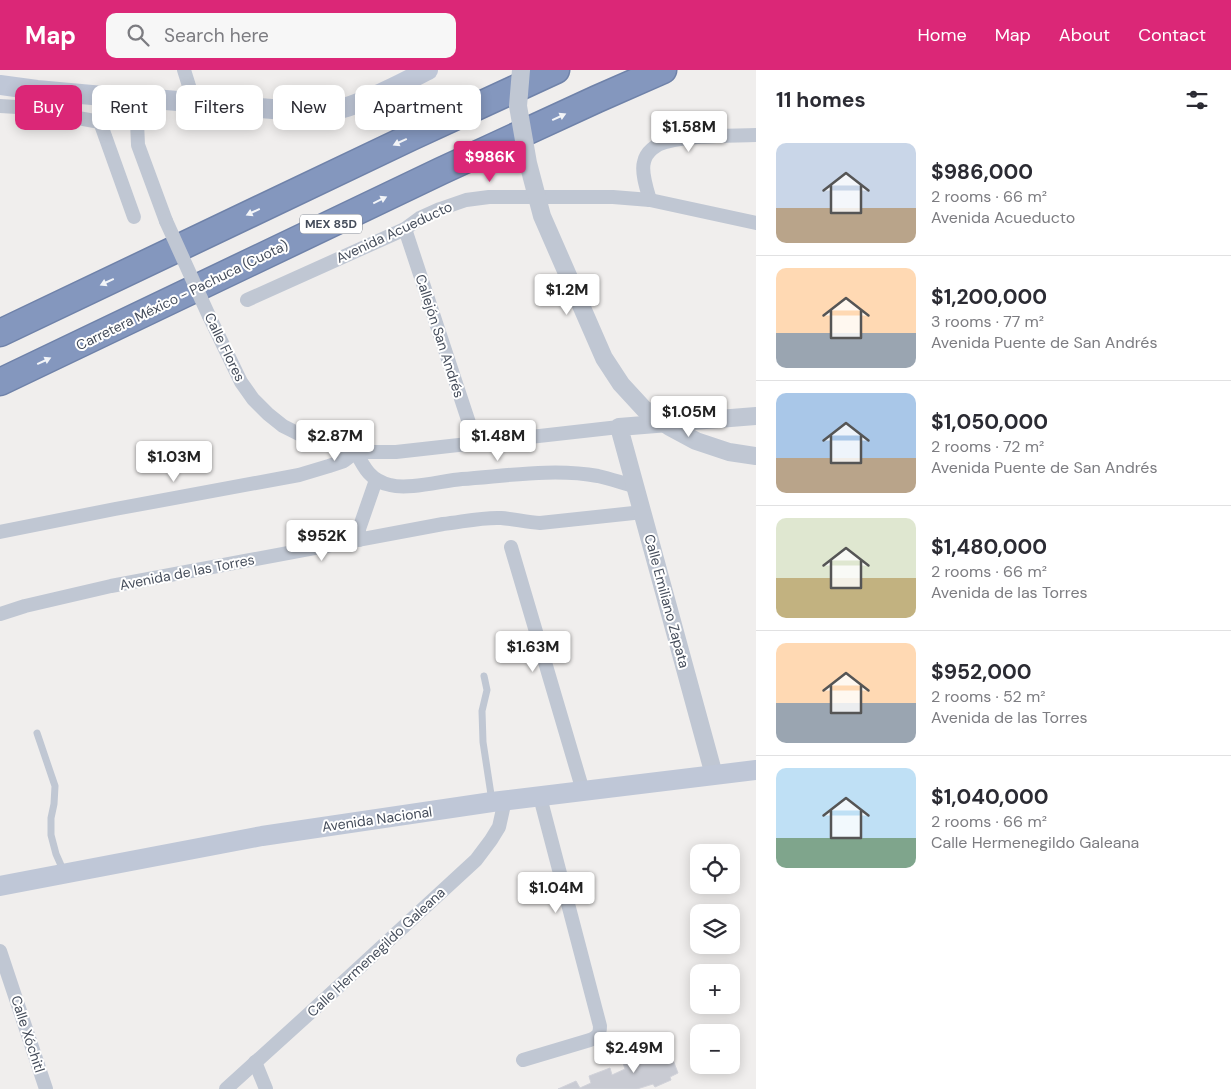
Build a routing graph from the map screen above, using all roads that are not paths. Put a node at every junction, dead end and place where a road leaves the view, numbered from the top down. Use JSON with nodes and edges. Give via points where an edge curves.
{"nodes":[{"id":1,"x":184,"y":70,"type":"edge"},
{"id":2,"x":428,"y":70,"type":"edge"},
{"id":3,"x":520,"y":70,"type":"edge"},
{"id":4,"x":556,"y":70,"type":"edge"},
{"id":5,"x":663,"y":70,"type":"edge"},
{"id":6,"x":0,"y":85,"type":"edge"},
{"id":7,"x":189,"y":85,"type":"edge"},
{"id":8,"x":92,"y":95,"type":"edge"},
{"id":9,"x":0,"y":106,"type":"edge"},
{"id":10,"x":263,"y":108,"type":"edge"},
{"id":11,"x":92,"y":121,"type":"edge"},
{"id":12,"x":103,"y":130,"type":"edge"},
{"id":13,"x":137,"y":130,"type":"edge"},
{"id":14,"x":756,"y":135,"type":"edge"},
{"id":15,"x":650,"y":200,"type":"junction"},
{"id":16,"x":134,"y":217,"type":"dead end"},
{"id":17,"x":756,"y":223,"type":"edge"},
{"id":18,"x":405,"y":229,"type":"junction"},
{"id":19,"x":247,"y":300,"type":"dead end"},
{"id":20,"x":0,"y":332,"type":"edge"},
{"id":21,"x":0,"y":382,"type":"edge"},
{"id":22,"x":756,"y":416,"type":"edge"},
{"id":23,"x":619,"y":427,"type":"junction"},
{"id":24,"x":476,"y":444,"type":"junction"},
{"id":25,"x":356,"y":452,"type":"junction"},
{"id":26,"x":756,"y":456,"type":"edge"},
{"id":27,"x":376,"y":480,"type":"junction"},
{"id":28,"x":635,"y":486,"type":"junction"},
{"id":29,"x":643,"y":512,"type":"junction"},
{"id":30,"x":0,"y":532,"type":"edge"},
{"id":31,"x":359,"y":540,"type":"junction"},
{"id":32,"x":511,"y":547,"type":"dead end"},
{"id":33,"x":0,"y":614,"type":"edge"},
{"id":34,"x":484,"y":676,"type":"dead end"},
{"id":35,"x":37,"y":733,"type":"dead end"},
{"id":36,"x":756,"y":770,"type":"edge"},
{"id":37,"x":714,"y":775,"type":"junction"},
{"id":38,"x":583,"y":791,"type":"junction"},
{"id":39,"x":540,"y":797,"type":"junction"},
{"id":40,"x":499,"y":801,"type":"junction"},
{"id":41,"x":64,"y":873,"type":"junction"},
{"id":42,"x":0,"y":886,"type":"edge"},
{"id":43,"x":0,"y":951,"type":"edge"},
{"id":44,"x":523,"y":1060,"type":"dead end"},
{"id":45,"x":256,"y":1062,"type":"junction"},
{"id":46,"x":46,"y":1089,"type":"edge"},
{"id":47,"x":226,"y":1089,"type":"edge"},
{"id":48,"x":266,"y":1089,"type":"edge"}],
"edges":[{"from":1,"to":7,"type":"street"},
{"from":2,"to":10,"type":"main road","via":[[371,98],[330,111]]},
{"from":3,"to":26,"type":"street","bridge":true,"via":[[518,106],[542,216],[604,358],[621,384],[644,409],[670,427],[696,441],[728,452]]},
{"from":4,"to":20,"type":"highway","one_way":true},
{"from":21,"to":5,"type":"highway","name":"Carretera México - Pachuca (Cuota)","number":"MEX 85D","one_way":true,"via":[[441,171]]},
{"from":6,"to":8,"type":"main road"},
{"from":9,"to":11,"type":"street"},
{"from":12,"to":16,"type":"street"},
{"from":13,"to":25,"type":"street","name":"Calle Flores","bridge":true,"via":[[138,145],[166,221],[209,316],[253,399],[283,426],[322,443]]},
{"from":14,"to":15,"type":"street","via":[[698,138],[657,146],[648,153],[643,166]]},
{"from":15,"to":17,"type":"street","name":"Avenida Acueducto"},
{"from":15,"to":18,"type":"street","name":"Avenida Acueducto","via":[[489,197],[466,200],[440,209]]},
{"from":18,"to":19,"type":"street","name":"Avenida Acueducto"},
{"from":18,"to":24,"type":"street","name":"Callejón San Andrés"},
{"from":22,"to":23,"type":"street"},
{"from":23,"to":24,"type":"street"},
{"from":23,"to":28,"type":"street","name":"Calle Emiliano Zapata"},
{"from":24,"to":25,"type":"street","via":[[396,452]]},
{"from":25,"to":27,"type":"street"},
{"from":25,"to":30,"type":"street","via":[[337,464],[299,475]]},
{"from":27,"to":28,"type":"street","via":[[392,486],[405,486],[556,473],[598,476]]},
{"from":27,"to":31,"type":"street","via":[[361,521]]},
{"from":28,"to":29,"type":"street","name":"Calle Emiliano Zapata"},
{"from":29,"to":31,"type":"street","name":"Avenida de las Torres","via":[[540,522],[490,518]]},
{"from":29,"to":37,"type":"street","name":"Calle Emiliano Zapata"},
{"from":31,"to":33,"type":"street","name":"Avenida de las Torres","via":[[111,586]]},
{"from":32,"to":38,"type":"street"},
{"from":34,"to":40,"type":"lane","via":[[483,742]]},
{"from":35,"to":41,"type":"lane","via":[[54,786],[50,818],[56,854]]},
{"from":36,"to":37,"type":"main road","name":"Avenida Nacional"},
{"from":37,"to":38,"type":"main road","name":"Avenida Nacional"},
{"from":38,"to":39,"type":"main road","name":"Avenida Nacional"},
{"from":39,"to":40,"type":"main road","name":"Avenida Nacional"},
{"from":39,"to":44,"type":"street","via":[[600,1032],[595,1038]]},
{"from":40,"to":41,"type":"main road","name":"Avenida Nacional","via":[[262,836]]},
{"from":40,"to":45,"type":"street","name":"Calle Hermenegildo Galeana","via":[[498,827],[476,860]]},
{"from":41,"to":42,"type":"main road","name":"Avenida Nacional"},
{"from":43,"to":46,"type":"street","name":"Calle Xóchitl"},
{"from":45,"to":47,"type":"street","name":"Calle Hermenegildo Galeana"},
{"from":45,"to":48,"type":"street"}]}
